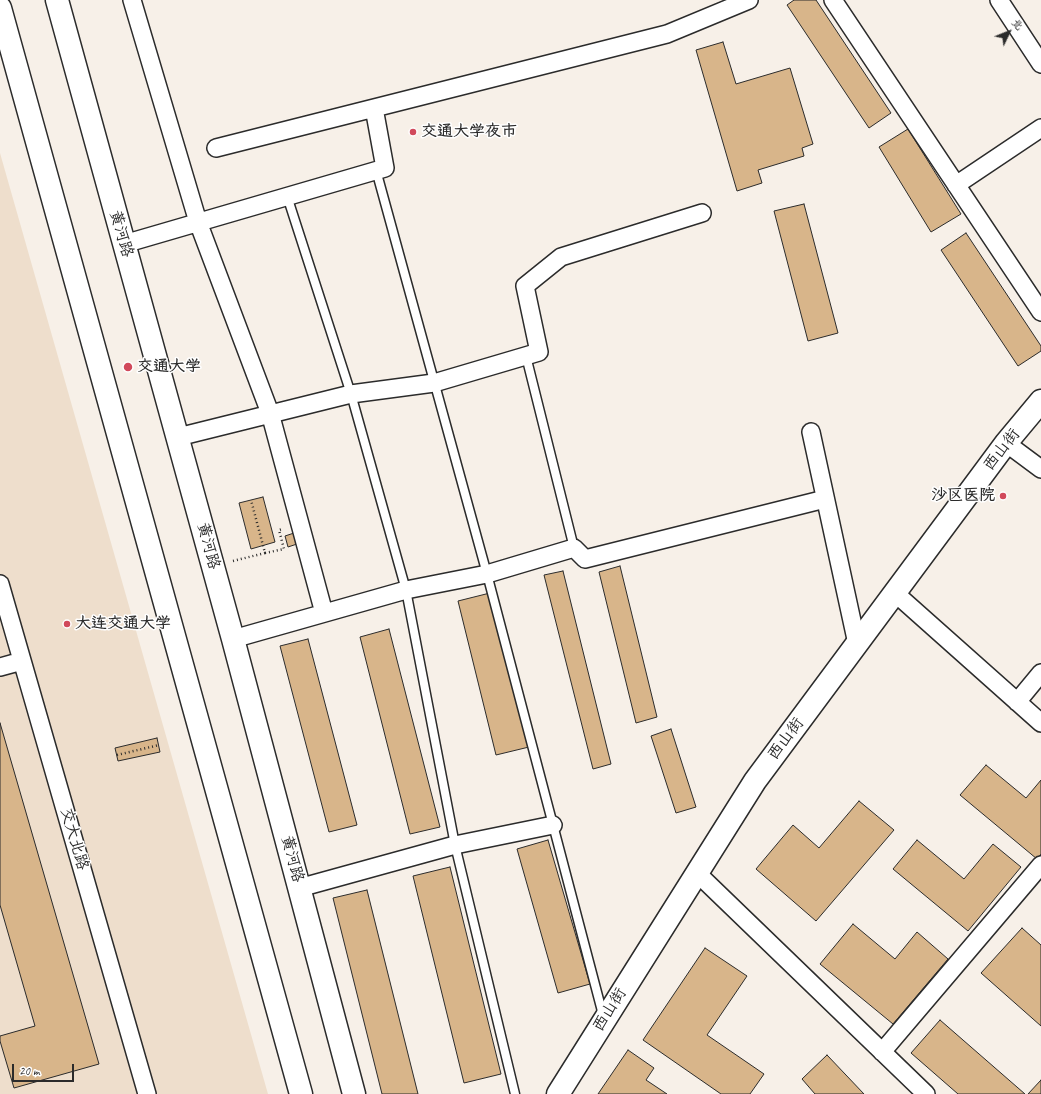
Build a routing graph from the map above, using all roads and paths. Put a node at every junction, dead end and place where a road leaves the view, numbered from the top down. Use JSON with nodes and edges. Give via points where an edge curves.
{"nodes":[{"id":1,"x":57,"y":0,"type":"edge"},
{"id":2,"x":132,"y":0,"type":"edge"},
{"id":3,"x":749,"y":0,"type":"edge"},
{"id":4,"x":833,"y":0,"type":"edge"},
{"id":5,"x":999,"y":0,"type":"edge"},
{"id":6,"x":0,"y":8,"type":"edge"},
{"id":7,"x":1041,"y":64,"type":"edge"},
{"id":8,"x":374,"y":108,"type":"junction"},
{"id":9,"x":1041,"y":128,"type":"edge"},
{"id":10,"x":216,"y":148,"type":"dead end"},
{"id":11,"x":376,"y":170,"type":"junction"},
{"id":12,"x":956,"y":185,"type":"junction"},
{"id":13,"x":287,"y":196,"type":"junction"},
{"id":14,"x":702,"y":213,"type":"dead end"},
{"id":15,"x":198,"y":222,"type":"junction"},
{"id":16,"x":124,"y":244,"type":"junction"},
{"id":17,"x":1041,"y":312,"type":"edge"},
{"id":18,"x":526,"y":356,"type":"junction"},
{"id":19,"x":434,"y":383,"type":"junction"},
{"id":20,"x":351,"y":394,"type":"junction"},
{"id":21,"x":1041,"y":401,"type":"edge"},
{"id":22,"x":270,"y":413,"type":"junction"},
{"id":23,"x":811,"y":432,"type":"dead end"},
{"id":24,"x":178,"y":437,"type":"junction"},
{"id":25,"x":1006,"y":443,"type":"junction"},
{"id":26,"x":1041,"y":469,"type":"edge"},
{"id":27,"x":825,"y":498,"type":"junction"},
{"id":28,"x":251,"y":500,"type":"dead end"},
{"id":29,"x":284,"y":528,"type":"dead end"},
{"id":30,"x":574,"y":548,"type":"junction"},
{"id":31,"x":230,"y":554,"type":"dead end"},
{"id":32,"x":265,"y":554,"type":"junction"},
{"id":33,"x":487,"y":574,"type":"junction"},
{"id":34,"x":0,"y":584,"type":"edge"},
{"id":35,"x":406,"y":590,"type":"junction"},
{"id":36,"x":895,"y":593,"type":"junction"},
{"id":37,"x":324,"y":613,"type":"junction"},
{"id":38,"x":233,"y":639,"type":"junction"},
{"id":39,"x":856,"y":644,"type":"junction"},
{"id":40,"x":22,"y":660,"type":"junction"},
{"id":41,"x":0,"y":667,"type":"edge"},
{"id":42,"x":1041,"y":673,"type":"edge"},
{"id":43,"x":1018,"y":702,"type":"junction"},
{"id":44,"x":1041,"y":723,"type":"edge"},
{"id":45,"x":159,"y":745,"type":"dead end"},
{"id":46,"x":116,"y":755,"type":"dead end"},
{"id":47,"x":553,"y":825,"type":"junction"},
{"id":48,"x":455,"y":845,"type":"junction"},
{"id":49,"x":1041,"y":865,"type":"edge"},
{"id":50,"x":696,"y":873,"type":"junction"},
{"id":51,"x":299,"y":888,"type":"junction"},
{"id":52,"x":604,"y":1020,"type":"junction"},
{"id":53,"x":882,"y":1052,"type":"junction"},
{"id":54,"x":147,"y":1094,"type":"edge"},
{"id":55,"x":301,"y":1094,"type":"edge"},
{"id":56,"x":354,"y":1094,"type":"edge"},
{"id":57,"x":515,"y":1094,"type":"edge"},
{"id":58,"x":558,"y":1094,"type":"edge"},
{"id":59,"x":926,"y":1094,"type":"edge"}],
"edges":[{"from":1,"to":16,"type":"main road","name":"黄河路"},
{"from":2,"to":15,"type":"street"},
{"from":3,"to":8,"type":"street","via":[[667,34]]},
{"from":4,"to":12,"type":"street"},
{"from":5,"to":7,"type":"street"},
{"from":6,"to":55,"type":"main road"},
{"from":8,"to":10,"type":"street"},
{"from":8,"to":11,"type":"street","via":[[385,168]]},
{"from":9,"to":12,"type":"street"},
{"from":11,"to":13,"type":"street"},
{"from":11,"to":19,"type":"lane"},
{"from":12,"to":17,"type":"street"},
{"from":13,"to":15,"type":"street"},
{"from":13,"to":20,"type":"lane"},
{"from":14,"to":18,"type":"street","via":[[561,257],[525,286],[539,352]]},
{"from":15,"to":16,"type":"street"},
{"from":15,"to":22,"type":"street"},
{"from":16,"to":24,"type":"main road","name":"黄河路"},
{"from":18,"to":19,"type":"street"},
{"from":18,"to":30,"type":"lane"},
{"from":19,"to":20,"type":"street"},
{"from":19,"to":33,"type":"lane"},
{"from":20,"to":22,"type":"street"},
{"from":20,"to":35,"type":"lane"},
{"from":21,"to":25,"type":"main road","name":"西山街"},
{"from":22,"to":24,"type":"street"},
{"from":22,"to":37,"type":"street"},
{"from":23,"to":27,"type":"street"},
{"from":24,"to":38,"type":"main road","name":"黄河路"},
{"from":25,"to":26,"type":"street"},
{"from":25,"to":36,"type":"main road","name":"西山街"},
{"from":27,"to":30,"type":"street","via":[[585,559]]},
{"from":27,"to":39,"type":"street"},
{"from":28,"to":32,"type":"path"},
{"from":29,"to":32,"type":"path","via":[[279,530],[284,549]]},
{"from":30,"to":33,"type":"street"},
{"from":31,"to":32,"type":"path","via":[[233,561]]},
{"from":33,"to":35,"type":"street"},
{"from":33,"to":47,"type":"lane"},
{"from":34,"to":40,"type":"street","name":"交大北路"},
{"from":35,"to":37,"type":"street"},
{"from":35,"to":48,"type":"lane"},
{"from":36,"to":39,"type":"main road","name":"西山街"},
{"from":36,"to":43,"type":"street"},
{"from":37,"to":38,"type":"street"},
{"from":38,"to":51,"type":"main road","name":"黄河路"},
{"from":39,"to":50,"type":"main road","name":"西山街","via":[[755,781]]},
{"from":40,"to":41,"type":"street"},
{"from":40,"to":54,"type":"street","name":"交大北路"},
{"from":42,"to":43,"type":"street"},
{"from":43,"to":44,"type":"street"},
{"from":45,"to":46,"type":"path"},
{"from":47,"to":48,"type":"street"},
{"from":47,"to":52,"type":"lane"},
{"from":48,"to":51,"type":"street"},
{"from":48,"to":57,"type":"lane"},
{"from":49,"to":53,"type":"street"},
{"from":50,"to":52,"type":"main road","name":"西山街"},
{"from":50,"to":53,"type":"street"},
{"from":51,"to":56,"type":"main road","name":"黄河路"},
{"from":52,"to":58,"type":"main road","name":"西山街"},
{"from":53,"to":59,"type":"street"}]}
